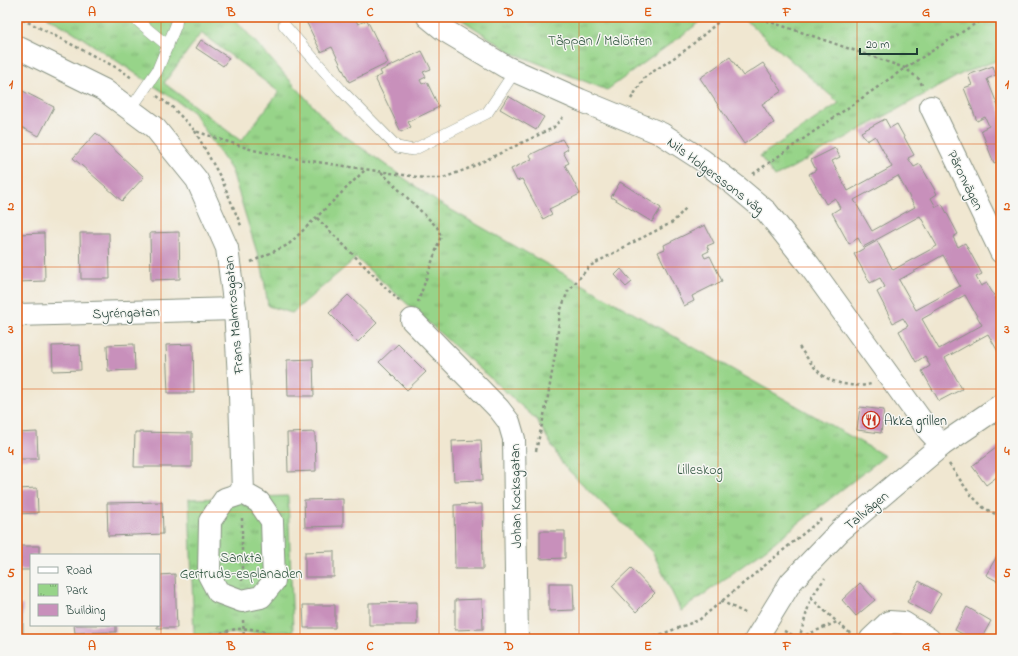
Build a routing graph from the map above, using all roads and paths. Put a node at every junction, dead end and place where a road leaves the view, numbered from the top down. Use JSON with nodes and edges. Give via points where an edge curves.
{"nodes":[{"id":1,"x":17,"y":17,"type":"edge"},
{"id":2,"x":133,"y":17,"type":"edge"},
{"id":3,"x":178,"y":17,"type":"edge"},
{"id":4,"x":428,"y":17,"type":"edge"},
{"id":5,"x":724,"y":17,"type":"edge"},
{"id":6,"x":754,"y":17,"type":"edge"},
{"id":7,"x":990,"y":17,"type":"edge"},
{"id":8,"x":284,"y":25,"type":"dead end"},
{"id":9,"x":168,"y":46,"type":"junction"},
{"id":10,"x":17,"y":47,"type":"edge"},
{"id":11,"x":905,"y":68,"type":"junction"},
{"id":12,"x":515,"y":70,"type":"junction"},
{"id":13,"x":145,"y":87,"type":"junction"},
{"id":14,"x":580,"y":100,"type":"junction"},
{"id":15,"x":931,"y":107,"type":"joint"},
{"id":16,"x":130,"y":110,"type":"junction"},
{"id":17,"x":620,"y":116,"type":"junction"},
{"id":18,"x":366,"y":169,"type":"junction"},
{"id":19,"x":380,"y":172,"type":"junction"},
{"id":20,"x":736,"y":186,"type":"junction"},
{"id":21,"x":686,"y":208,"type":"dead end"},
{"id":22,"x":317,"y":218,"type":"junction"},
{"id":23,"x":1001,"y":252,"type":"edge"},
{"id":24,"x":251,"y":262,"type":"dead end"},
{"id":25,"x":235,"y":309,"type":"junction"},
{"id":26,"x":17,"y":316,"type":"edge"},
{"id":27,"x":412,"y":320,"type":"junction"},
{"id":28,"x":799,"y":347,"type":"dead end"},
{"id":29,"x":891,"y":378,"type":"junction"},
{"id":30,"x":1001,"y":405,"type":"edge"},
{"id":31,"x":536,"y":454,"type":"dead end"},
{"id":32,"x":945,"y":454,"type":"junction"},
{"id":33,"x":243,"y":493,"type":"junction"},
{"id":34,"x":1001,"y":517,"type":"edge"},
{"id":35,"x":830,"y":573,"type":"dead end"},
{"id":36,"x":811,"y":598,"type":"junction"},
{"id":37,"x":837,"y":622,"type":"dead end"},
{"id":38,"x":210,"y":639,"type":"edge"},
{"id":39,"x":276,"y":639,"type":"edge"},
{"id":40,"x":517,"y":639,"type":"edge"},
{"id":41,"x":756,"y":639,"type":"edge"},
{"id":42,"x":799,"y":639,"type":"edge"},
{"id":43,"x":871,"y":639,"type":"edge"},
{"id":44,"x":929,"y":639,"type":"edge"}],
"edges":[{"from":1,"to":13,"type":"path","via":[[121,70]]},
{"from":2,"to":9,"type":"lane"},
{"from":3,"to":9,"type":"lane"},
{"from":4,"to":12,"type":"street","name":"Nils Holgerssons väg","via":[[444,30]]},
{"from":5,"to":17,"type":"path","via":[[686,49],[645,77]]},
{"from":6,"to":11,"type":"path"},
{"from":7,"to":11,"type":"path"},
{"from":8,"to":12,"type":"lane","via":[[341,90],[397,146],[413,150],[487,113]]},
{"from":9,"to":13,"type":"lane","via":[[157,70]]},
{"from":10,"to":16,"type":"street","name":"Frans Malmrosgatan","via":[[104,90]]},
{"from":11,"to":15,"type":"path","via":[[920,80]]},
{"from":11,"to":20,"type":"path"},
{"from":12,"to":14,"type":"street","name":"Nils Holgerssons väg"},
{"from":13,"to":16,"type":"lane"},
{"from":13,"to":18,"type":"path","via":[[172,107],[195,131],[253,150]]},
{"from":14,"to":17,"type":"street","name":"Nils Holgerssons väg"},
{"from":14,"to":19,"type":"path","via":[[552,128],[443,178]]},
{"from":15,"to":23,"type":"street","name":"Päronvägen"},
{"from":16,"to":25,"type":"street","name":"Frans Malmrosgatan","via":[[155,128],[197,180],[227,248]]},
{"from":17,"to":20,"type":"street","name":"Nils Holgerssons väg","via":[[662,134]]},
{"from":18,"to":19,"type":"path"},
{"from":18,"to":22,"type":"path"},
{"from":19,"to":27,"type":"path","via":[[437,227],[441,236]]},
{"from":20,"to":29,"type":"street","name":"Nils Holgerssons väg","via":[[767,212]]},
{"from":21,"to":31,"type":"path","via":[[673,222],[590,266],[568,291],[560,312],[548,402]]},
{"from":22,"to":24,"type":"path","via":[[288,245]]},
{"from":22,"to":27,"type":"path","via":[[400,302]]},
{"from":25,"to":26,"type":"street","name":"Syréngatan"},
{"from":25,"to":33,"type":"street","name":"Frans Malmrosgatan"},
{"from":27,"to":40,"type":"street","name":"Johan Kocksgatan","via":[[509,422],[514,439]]},
{"from":28,"to":29,"type":"path","via":[[821,374],[839,383],[863,386]]},
{"from":29,"to":32,"type":"street","name":"Nils Holgerssons väg"},
{"from":30,"to":32,"type":"street","name":"Tallvägen"},
{"from":32,"to":34,"type":"path","via":[[970,494],[984,508]]},
{"from":32,"to":41,"type":"street","name":"Tallvägen","via":[[841,530],[791,582]]},
{"from":33,"to":33,"type":"street","via":[[225,499],[210,520],[209,575],[218,592],[242,601],[261,597],[274,581],[272,520],[259,502]]},
{"from":35,"to":36,"type":"path"},
{"from":36,"to":37,"type":"path"},
{"from":36,"to":42,"type":"path"},
{"from":38,"to":39,"type":"path","via":[[232,629],[263,631]]},
{"from":43,"to":44,"type":"street","via":[[889,622],[904,623]]}]}
